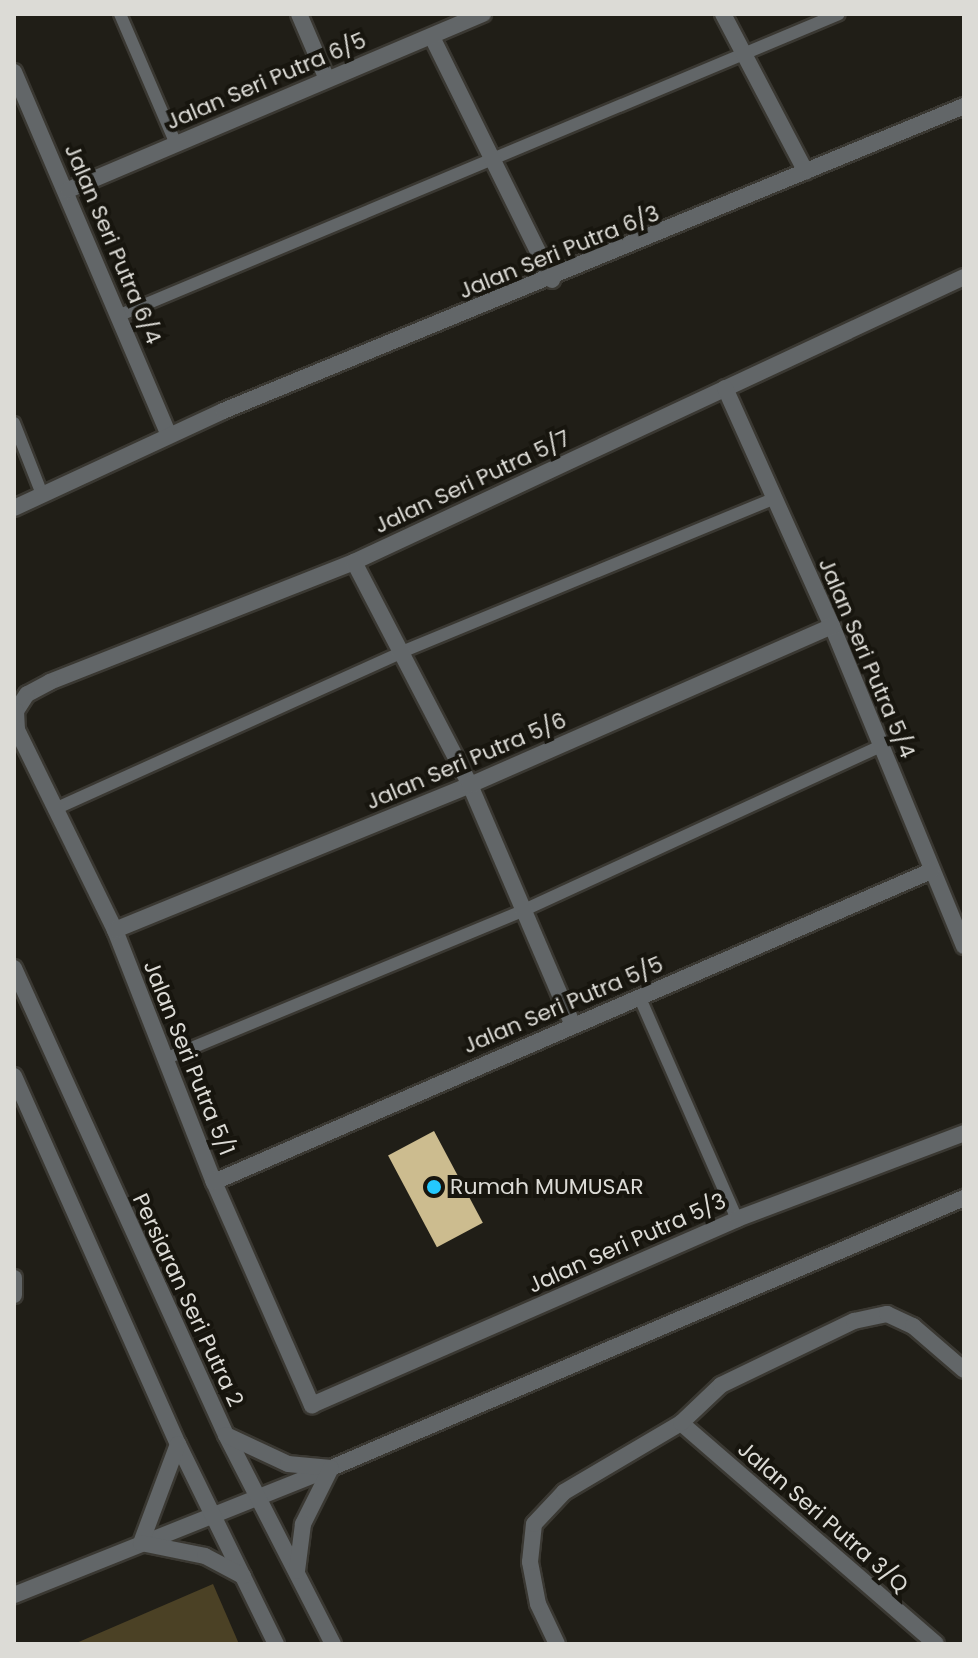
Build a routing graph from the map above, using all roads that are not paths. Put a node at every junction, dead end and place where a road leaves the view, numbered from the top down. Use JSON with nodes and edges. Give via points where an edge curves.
{"nodes":[{"id":1,"x":120,"y":14,"type":"edge"},
{"id":2,"x":299,"y":14,"type":"edge"},
{"id":3,"x":483,"y":14,"type":"edge"},
{"id":4,"x":723,"y":14,"type":"edge"},
{"id":5,"x":839,"y":14,"type":"edge"},
{"id":6,"x":432,"y":37,"type":"junction"},
{"id":7,"x":743,"y":53,"type":"junction"},
{"id":8,"x":14,"y":72,"type":"edge"},
{"id":9,"x":326,"y":77,"type":"junction"},
{"id":10,"x":964,"y":106,"type":"edge"},
{"id":11,"x":31,"y":108,"type":"junction"},
{"id":12,"x":14,"y":116,"type":"edge"},
{"id":13,"x":175,"y":142,"type":"junction"},
{"id":14,"x":493,"y":160,"type":"junction"},
{"id":15,"x":806,"y":172,"type":"junction"},
{"id":16,"x":68,"y":190,"type":"junction"},
{"id":17,"x":960,"y":278,"type":"edge"},
{"id":18,"x":552,"y":280,"type":"junction"},
{"id":19,"x":964,"y":297,"type":"edge"},
{"id":20,"x":120,"y":315,"type":"junction"},
{"id":21,"x":725,"y":388,"type":"junction"},
{"id":22,"x":14,"y":423,"type":"edge"},
{"id":23,"x":169,"y":435,"type":"junction"},
{"id":24,"x":42,"y":494,"type":"junction"},
{"id":25,"x":773,"y":499,"type":"junction"},
{"id":26,"x":14,"y":508,"type":"edge"},
{"id":27,"x":354,"y":562,"type":"junction"},
{"id":28,"x":832,"y":626,"type":"junction"},
{"id":29,"x":404,"y":651,"type":"junction"},
{"id":30,"x":17,"y":730,"type":"joint"},
{"id":31,"x":881,"y":746,"type":"junction"},
{"id":32,"x":470,"y":785,"type":"junction"},
{"id":33,"x":57,"y":808,"type":"junction"},
{"id":34,"x":931,"y":871,"type":"junction"},
{"id":35,"x":522,"y":911,"type":"junction"},
{"id":36,"x":115,"y":930,"type":"junction"},
{"id":37,"x":964,"y":946,"type":"edge"},
{"id":38,"x":14,"y":968,"type":"edge"},
{"id":39,"x":639,"y":996,"type":"junction"},
{"id":40,"x":573,"y":1025,"type":"junction"},
{"id":41,"x":165,"y":1059,"type":"junction"},
{"id":42,"x":14,"y":1076,"type":"edge"},
{"id":43,"x":964,"y":1133,"type":"edge"},
{"id":44,"x":214,"y":1182,"type":"junction"},
{"id":45,"x":964,"y":1198,"type":"edge"},
{"id":46,"x":737,"y":1219,"type":"junction"},
{"id":47,"x":14,"y":1278,"type":"edge"},
{"id":48,"x":14,"y":1295,"type":"edge"},
{"id":49,"x":964,"y":1370,"type":"edge"},
{"id":50,"x":312,"y":1405,"type":"joint"},
{"id":51,"x":681,"y":1423,"type":"junction"},
{"id":52,"x":226,"y":1435,"type":"junction"},
{"id":53,"x":178,"y":1444,"type":"junction"},
{"id":54,"x":331,"y":1468,"type":"junction"},
{"id":55,"x":258,"y":1498,"type":"junction"},
{"id":56,"x":213,"y":1513,"type":"junction"},
{"id":57,"x":141,"y":1543,"type":"junction"},
{"id":58,"x":297,"y":1571,"type":"junction"},
{"id":59,"x":243,"y":1576,"type":"junction"},
{"id":60,"x":14,"y":1595,"type":"edge"},
{"id":61,"x":276,"y":1644,"type":"edge"},
{"id":62,"x":333,"y":1644,"type":"edge"},
{"id":63,"x":557,"y":1644,"type":"edge"},
{"id":64,"x":936,"y":1644,"type":"edge"}],
"edges":[{"from":1,"to":13,"type":"lane"},
{"from":2,"to":9,"type":"street"},
{"from":3,"to":6,"type":"street","name":"Jalan Seri Putra 6/5"},
{"from":4,"to":7,"type":"street"},
{"from":5,"to":7,"type":"lane"},
{"from":6,"to":9,"type":"street","name":"Jalan Seri Putra 6/5"},
{"from":6,"to":14,"type":"street"},
{"from":7,"to":14,"type":"lane"},
{"from":7,"to":15,"type":"street"},
{"from":8,"to":11,"type":"street","name":"Jalan Seri Putra 6/4"},
{"from":9,"to":13,"type":"street","name":"Jalan Seri Putra 6/5"},
{"from":10,"to":15,"type":"street","name":"Jalan Seri Putra 6/3"},
{"from":11,"to":12,"type":"street"},
{"from":11,"to":16,"type":"street","name":"Jalan Seri Putra 6/4"},
{"from":13,"to":16,"type":"street","name":"Jalan Seri Putra 6/5"},
{"from":14,"to":18,"type":"street"},
{"from":14,"to":20,"type":"lane"},
{"from":15,"to":18,"type":"street","name":"Jalan Seri Putra 6/3"},
{"from":16,"to":20,"type":"street","name":"Jalan Seri Putra 6/4"},
{"from":17,"to":19,"type":"street"},
{"from":17,"to":21,"type":"street","name":"Jalan Seri Putra 5/7"},
{"from":18,"to":23,"type":"street","name":"Jalan Seri Putra 6/3"},
{"from":20,"to":23,"type":"street","name":"Jalan Seri Putra 6/4"},
{"from":21,"to":25,"type":"street","name":"Jalan Seri Putra 5/4"},
{"from":21,"to":27,"type":"street","name":"Jalan Seri Putra 5/7"},
{"from":22,"to":24,"type":"lane"},
{"from":23,"to":24,"type":"street","name":"Jalan Seri Putra 6/3"},
{"from":24,"to":26,"type":"street","name":"Jalan Seri Putra 6/3"},
{"from":25,"to":28,"type":"street","name":"Jalan Seri Putra 5/4"},
{"from":25,"to":29,"type":"lane"},
{"from":27,"to":29,"type":"street"},
{"from":27,"to":30,"type":"street","name":"Jalan Seri Putra 5/7","via":[[50,682],[27,694],[16,711]]},
{"from":28,"to":31,"type":"street","name":"Jalan Seri Putra 5/4"},
{"from":28,"to":32,"type":"street","name":"Jalan Seri Putra 5/6"},
{"from":29,"to":32,"type":"street"},
{"from":29,"to":33,"type":"lane"},
{"from":30,"to":33,"type":"street","name":"Jalan Seri Putra 5/1"},
{"from":31,"to":34,"type":"street","name":"Jalan Seri Putra 5/4"},
{"from":31,"to":35,"type":"lane"},
{"from":32,"to":35,"type":"street"},
{"from":32,"to":36,"type":"street","name":"Jalan Seri Putra 5/6"},
{"from":33,"to":36,"type":"street","name":"Jalan Seri Putra 5/1"},
{"from":34,"to":37,"type":"street","name":"Jalan Seri Putra 5/4"},
{"from":34,"to":39,"type":"street","name":"Jalan Seri Putra 5/5"},
{"from":35,"to":40,"type":"street"},
{"from":35,"to":41,"type":"lane"},
{"from":36,"to":41,"type":"street","name":"Jalan Seri Putra 5/1"},
{"from":38,"to":52,"type":"street","name":"Persiaran Seri Putra 2"},
{"from":39,"to":40,"type":"street","name":"Jalan Seri Putra 5/5"},
{"from":39,"to":46,"type":"lane"},
{"from":40,"to":44,"type":"street","name":"Jalan Seri Putra 5/5"},
{"from":41,"to":44,"type":"street","name":"Jalan Seri Putra 5/1"},
{"from":42,"to":53,"type":"street"},
{"from":43,"to":46,"type":"street","name":"Jalan Seri Putra 5/3"},
{"from":44,"to":50,"type":"street","name":"Jalan Seri Putra 5/1"},
{"from":45,"to":54,"type":"street"},
{"from":46,"to":50,"type":"street","name":"Jalan Seri Putra 5/3"},
{"from":47,"to":48,"type":"street"},
{"from":49,"to":51,"type":"street","via":[[913,1326],[887,1314],[854,1321],[721,1385]]},
{"from":51,"to":63,"type":"street","via":[[564,1492],[534,1524],[530,1562],[538,1604]]},
{"from":51,"to":64,"type":"street","name":"Jalan Seri Putra 3/Q"},
{"from":52,"to":54,"type":"street","via":[[288,1464]]},
{"from":52,"to":55,"type":"street","name":"Persiaran Seri Putra 2"},
{"from":53,"to":56,"type":"street"},
{"from":53,"to":57,"type":"street"},
{"from":54,"to":55,"type":"street"},
{"from":54,"to":58,"type":"street","via":[[303,1524]]},
{"from":55,"to":56,"type":"street"},
{"from":55,"to":58,"type":"street","name":"Persiaran Seri Putra 2"},
{"from":56,"to":57,"type":"street"},
{"from":56,"to":59,"type":"street"},
{"from":57,"to":59,"type":"street","via":[[205,1556]]},
{"from":57,"to":60,"type":"street"},
{"from":58,"to":62,"type":"street","name":"Persiaran Seri Putra 2"},
{"from":59,"to":61,"type":"street"}]}
